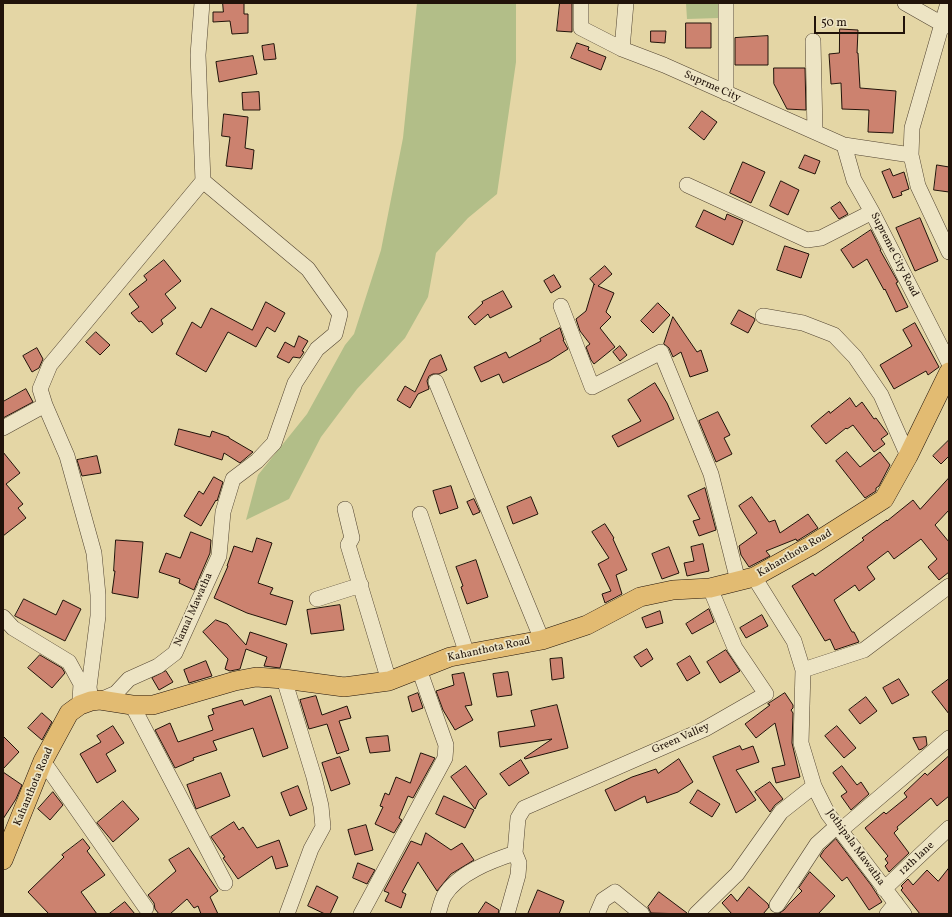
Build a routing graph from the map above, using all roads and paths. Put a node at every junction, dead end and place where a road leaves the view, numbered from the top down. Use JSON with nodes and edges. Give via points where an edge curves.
{"nodes":[{"id":1,"x":202,"y":3,"type":"edge"},
{"id":2,"x":581,"y":3,"type":"edge"},
{"id":3,"x":626,"y":3,"type":"edge"},
{"id":4,"x":726,"y":3,"type":"edge"},
{"id":5,"x":905,"y":3,"type":"edge"},
{"id":6,"x":948,"y":3,"type":"edge"},
{"id":7,"x":945,"y":25,"type":"edge"},
{"id":8,"x":813,"y":41,"type":"dead end"},
{"id":9,"x":622,"y":49,"type":"junction"},
{"id":10,"x":726,"y":93,"type":"junction"},
{"id":11,"x":815,"y":132,"type":"junction"},
{"id":12,"x":844,"y":145,"type":"junction"},
{"id":13,"x":911,"y":155,"type":"junction"},
{"id":14,"x":203,"y":181,"type":"junction"},
{"id":15,"x":687,"y":185,"type":"dead end"},
{"id":16,"x":872,"y":212,"type":"junction"},
{"id":17,"x":948,"y":247,"type":"edge"},
{"id":18,"x":561,"y":306,"type":"dead end"},
{"id":19,"x":763,"y":316,"type":"dead end"},
{"id":20,"x":949,"y":363,"type":"edge"},
{"id":21,"x":949,"y":372,"type":"edge"},
{"id":22,"x":436,"y":382,"type":"dead end"},
{"id":23,"x":45,"y":405,"type":"junction"},
{"id":24,"x":3,"y":428,"type":"edge"},
{"id":25,"x":908,"y":456,"type":"junction"},
{"id":26,"x":345,"y":509,"type":"dead end"},
{"id":27,"x":420,"y":514,"type":"dead end"},
{"id":28,"x":746,"y":579,"type":"junction"},
{"id":29,"x":361,"y":585,"type":"junction"},
{"id":30,"x":949,"y":586,"type":"edge"},
{"id":31,"x":710,"y":588,"type":"junction"},
{"id":32,"x":317,"y":599,"type":"dead end"},
{"id":33,"x":3,"y":617,"type":"edge"},
{"id":34,"x":542,"y":640,"type":"junction"},
{"id":35,"x":467,"y":654,"type":"junction"},
{"id":36,"x":419,"y":669,"type":"junction"},
{"id":37,"x":803,"y":670,"type":"junction"},
{"id":38,"x":284,"y":679,"type":"junction"},
{"id":39,"x":389,"y":681,"type":"junction"},
{"id":40,"x":90,"y":702,"type":"junction"},
{"id":41,"x":132,"y":705,"type":"junction"},
{"id":42,"x":949,"y":738,"type":"edge"},
{"id":43,"x":43,"y":761,"type":"junction"},
{"id":44,"x":814,"y":786,"type":"junction"},
{"id":45,"x":839,"y":828,"type":"junction"},
{"id":46,"x":949,"y":828,"type":"edge"},
{"id":47,"x":515,"y":852,"type":"junction"},
{"id":48,"x":3,"y":860,"type":"edge"},
{"id":49,"x":225,"y":883,"type":"dead end"},
{"id":50,"x":884,"y":889,"type":"junction"},
{"id":51,"x":776,"y":905,"type":"dead end"},
{"id":52,"x":146,"y":908,"type":"dead end"},
{"id":53,"x":896,"y":910,"type":"edge"},
{"id":54,"x":286,"y":914,"type":"edge"},
{"id":55,"x":362,"y":914,"type":"edge"},
{"id":56,"x":438,"y":914,"type":"edge"},
{"id":57,"x":507,"y":914,"type":"edge"},
{"id":58,"x":596,"y":914,"type":"edge"},
{"id":59,"x":642,"y":914,"type":"edge"},
{"id":60,"x":696,"y":914,"type":"edge"}],
"edges":[{"from":1,"to":14,"type":"street","via":[[198,55]]},
{"from":2,"to":9,"type":"street","name":"Suprme City","via":[[581,28]]},
{"from":3,"to":9,"type":"street"},
{"from":4,"to":10,"type":"street"},
{"from":5,"to":7,"type":"street"},
{"from":6,"to":7,"type":"street"},
{"from":7,"to":13,"type":"street","via":[[912,128]]},
{"from":8,"to":11,"type":"street"},
{"from":9,"to":10,"type":"street","name":"Suprme City"},
{"from":10,"to":11,"type":"street","name":"Suprme City"},
{"from":11,"to":12,"type":"street","name":"Suprme City"},
{"from":12,"to":13,"type":"street","name":"Suprme City"},
{"from":12,"to":16,"type":"street","name":"Supreme City Road","via":[[854,180]]},
{"from":13,"to":17,"type":"street","via":[[918,186]]},
{"from":14,"to":23,"type":"street","via":[[50,365],[40,389]]},
{"from":14,"to":40,"type":"street","name":"Namal Mawatha","via":[[308,269],[340,314],[335,334],[317,349],[295,383],[274,443],[257,461],[233,479],[223,512],[219,556],[175,653],[158,666],[129,679],[116,693]]},
{"from":15,"to":16,"type":"street","via":[[807,240],[821,238]]},
{"from":16,"to":20,"type":"street","name":"Supreme City Road"},
{"from":18,"to":28,"type":"street","name":"Jothipala Mawatha","via":[[592,387],[661,352],[711,474]]},
{"from":19,"to":25,"type":"street","via":[[802,323],[834,335],[855,357],[881,395]]},
{"from":21,"to":25,"type":"main road","name":"Kahanthota Road"},
{"from":22,"to":34,"type":"street"},
{"from":23,"to":24,"type":"street"},
{"from":23,"to":40,"type":"street","via":[[67,456],[94,553],[98,616],[89,687]]},
{"from":25,"to":28,"type":"main road","name":"Kahanthota Road","via":[[884,499],[810,546]]},
{"from":26,"to":29,"type":"street","via":[[352,538],[348,545]]},
{"from":27,"to":35,"type":"street"},
{"from":28,"to":31,"type":"main road","name":"Kahanthota Road"},
{"from":28,"to":37,"type":"street","name":"Jothipala Mawatha","via":[[794,641]]},
{"from":29,"to":32,"type":"street"},
{"from":29,"to":39,"type":"street"},
{"from":30,"to":37,"type":"street","via":[[864,650]]},
{"from":31,"to":34,"type":"main road","name":"Kahanthota Road","via":[[673,590],[640,597],[587,625]]},
{"from":31,"to":47,"type":"street","name":"Green Valley","via":[[735,648],[766,694],[705,729],[524,808],[518,818]]},
{"from":33,"to":40,"type":"street","via":[[14,628],[69,662]]},
{"from":34,"to":35,"type":"main road","name":"Kahanthota Road"},
{"from":35,"to":36,"type":"main road","name":"Kahanthota Road","via":[[450,657]]},
{"from":36,"to":39,"type":"main road","name":"Kahanthota Road"},
{"from":36,"to":55,"type":"street","via":[[446,744],[445,758]]},
{"from":37,"to":44,"type":"street","name":"Jothipala Mawatha","via":[[801,743]]},
{"from":38,"to":39,"type":"main road","name":"Kahanthota Road","via":[[344,687]]},
{"from":38,"to":41,"type":"main road","name":"Kahanthota Road","via":[[256,676],[153,705]]},
{"from":38,"to":54,"type":"street","via":[[314,777],[323,827],[311,849]]},
{"from":40,"to":41,"type":"main road","name":"Kahanthota Road"},
{"from":40,"to":43,"type":"main road","name":"Kahanthota Road","via":[[70,713]]},
{"from":41,"to":49,"type":"street"},
{"from":42,"to":45,"type":"street"},
{"from":43,"to":48,"type":"main road","name":"Kahanthota Road"},
{"from":43,"to":52,"type":"street"},
{"from":44,"to":45,"type":"street","name":"Jothipala Mawatha","via":[[828,814]]},
{"from":44,"to":60,"type":"street","via":[[781,812],[737,874]]},
{"from":45,"to":50,"type":"street","name":"Jothipala Mawatha"},
{"from":45,"to":51,"type":"street","via":[[817,844]]},
{"from":46,"to":50,"type":"street","name":"12th lane"},
{"from":47,"to":56,"type":"street","via":[[478,868],[463,878],[444,897]]},
{"from":47,"to":57,"type":"street","name":"Green Valley","via":[[519,863],[518,875]]},
{"from":50,"to":53,"type":"street","name":"Jothipala Mawatha"},
{"from":58,"to":59,"type":"street","via":[[603,900],[615,892]]}]}
